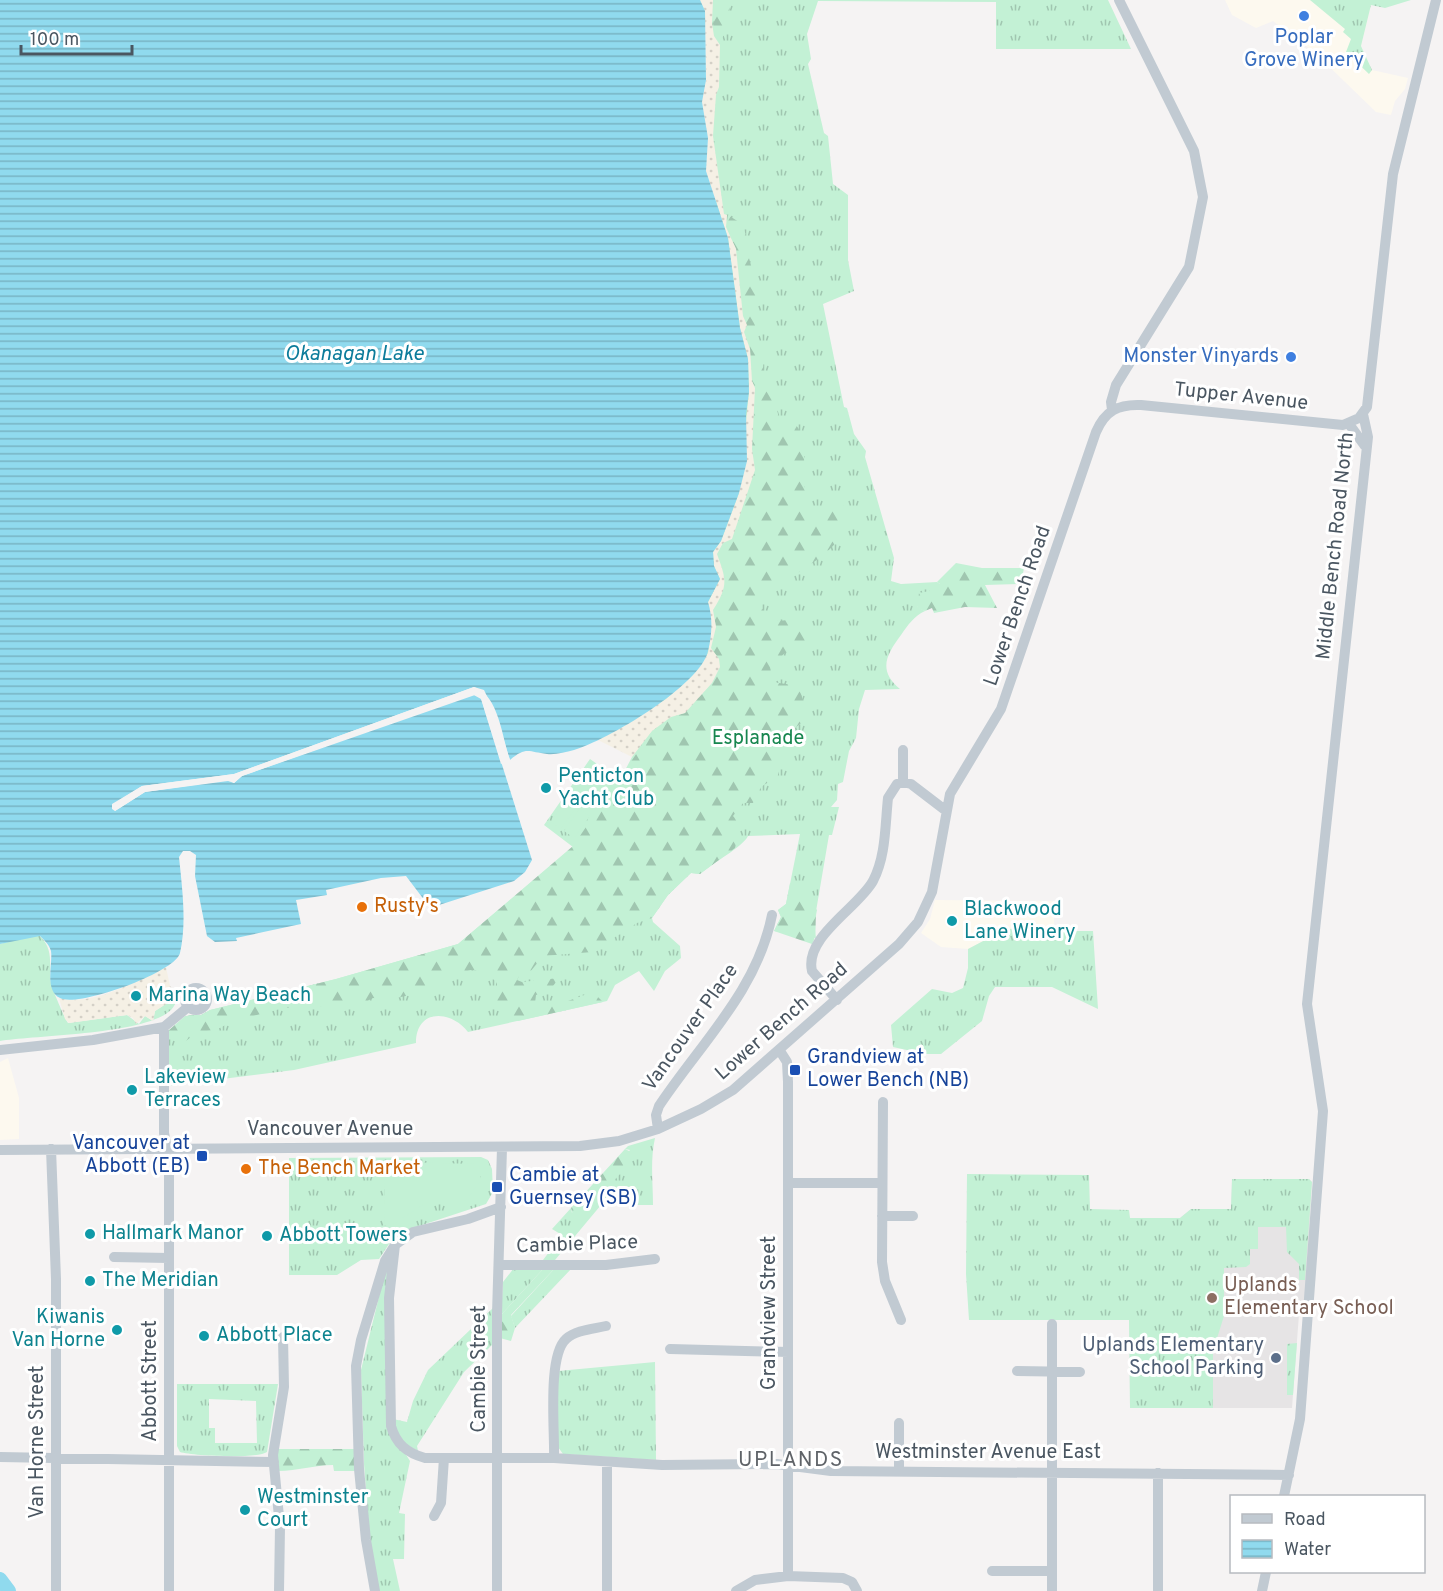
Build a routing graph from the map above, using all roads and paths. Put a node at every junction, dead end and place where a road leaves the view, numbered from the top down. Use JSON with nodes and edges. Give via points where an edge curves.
{"nodes":[{"id":1,"x":1119,"y":0,"type":"edge"},
{"id":2,"x":1436,"y":0,"type":"edge"},
{"id":3,"x":1112,"y":410,"type":"junction"},
{"id":4,"x":1362,"y":414,"type":"junction"},
{"id":5,"x":1349,"y":424,"type":"junction"},
{"id":6,"x":1365,"y":446,"type":"junction"},
{"id":7,"x":903,"y":750,"type":"dead end"},
{"id":8,"x":903,"y":782,"type":"junction"},
{"id":9,"x":945,"y":810,"type":"junction"},
{"id":10,"x":772,"y":915,"type":"dead end"},
{"id":11,"x":837,"y":1000,"type":"junction"},
{"id":12,"x":188,"y":1007,"type":"dead end"},
{"id":13,"x":164,"y":1027,"type":"junction"},
{"id":14,"x":0,"y":1050,"type":"edge"},
{"id":15,"x":780,"y":1052,"type":"junction"},
{"id":16,"x":883,"y":1102,"type":"dead end"},
{"id":17,"x":658,"y":1129,"type":"junction"},
{"id":18,"x":167,"y":1148,"type":"junction"},
{"id":19,"x":502,"y":1148,"type":"junction"},
{"id":20,"x":51,"y":1149,"type":"junction"},
{"id":21,"x":0,"y":1150,"type":"edge"},
{"id":22,"x":789,"y":1183,"type":"junction"},
{"id":23,"x":882,"y":1183,"type":"junction"},
{"id":24,"x":501,"y":1207,"type":"junction"},
{"id":25,"x":882,"y":1216,"type":"junction"},
{"id":26,"x":913,"y":1216,"type":"dead end"},
{"id":27,"x":395,"y":1245,"type":"junction"},
{"id":28,"x":114,"y":1257,"type":"dead end"},
{"id":29,"x":169,"y":1257,"type":"junction"},
{"id":30,"x":655,"y":1259,"type":"dead end"},
{"id":31,"x":500,"y":1265,"type":"junction"},
{"id":32,"x":901,"y":1320,"type":"dead end"},
{"id":33,"x":1052,"y":1324,"type":"dead end"},
{"id":34,"x":606,"y":1326,"type":"dead end"},
{"id":35,"x":283,"y":1337,"type":"dead end"},
{"id":36,"x":669,"y":1349,"type":"dead end"},
{"id":37,"x":788,"y":1352,"type":"junction"},
{"id":38,"x":1017,"y":1371,"type":"dead end"},
{"id":39,"x":1052,"y":1372,"type":"junction"},
{"id":40,"x":1080,"y":1372,"type":"dead end"},
{"id":41,"x":899,"y":1423,"type":"dead end"},
{"id":42,"x":0,"y":1457,"type":"edge"},
{"id":43,"x":498,"y":1457,"type":"junction"},
{"id":44,"x":444,"y":1458,"type":"junction"},
{"id":45,"x":554,"y":1458,"type":"junction"},
{"id":46,"x":56,"y":1460,"type":"junction"},
{"id":47,"x":169,"y":1461,"type":"junction"},
{"id":48,"x":274,"y":1462,"type":"junction"},
{"id":49,"x":607,"y":1462,"type":"junction"},
{"id":50,"x":787,"y":1466,"type":"junction"},
{"id":51,"x":899,"y":1471,"type":"junction"},
{"id":52,"x":1052,"y":1472,"type":"junction"},
{"id":53,"x":1158,"y":1473,"type":"junction"},
{"id":54,"x":1289,"y":1475,"type":"junction"},
{"id":55,"x":1284,"y":1495,"type":"edge"},
{"id":56,"x":434,"y":1516,"type":"dead end"},
{"id":57,"x":992,"y":1571,"type":"dead end"},
{"id":58,"x":1052,"y":1571,"type":"junction"},
{"id":59,"x":1266,"y":1573,"type":"edge"},
{"id":60,"x":788,"y":1576,"type":"junction"},
{"id":61,"x":56,"y":1591,"type":"edge"},
{"id":62,"x":169,"y":1591,"type":"edge"},
{"id":63,"x":279,"y":1591,"type":"edge"},
{"id":64,"x":375,"y":1591,"type":"edge"},
{"id":65,"x":497,"y":1591,"type":"edge"},
{"id":66,"x":607,"y":1591,"type":"edge"},
{"id":67,"x":736,"y":1591,"type":"edge"},
{"id":68,"x":857,"y":1591,"type":"edge"},
{"id":69,"x":1052,"y":1591,"type":"edge"},
{"id":70,"x":1158,"y":1591,"type":"edge"},
{"id":71,"x":1262,"y":1591,"type":"edge"}],
"edges":[{"from":1,"to":3,"type":"street","name":"Lower Bench Road","via":[[1194,151],[1203,197],[1189,267],[1116,385],[1110,402]]},
{"from":2,"to":4,"type":"street","name":"Middle Bench Road North","via":[[1393,174],[1369,399]]},
{"from":3,"to":5,"type":"street","name":"Tupper Avenue","via":[[1141,405]]},
{"from":3,"to":9,"type":"street","name":"Lower Bench Road","via":[[1101,419],[1096,432],[1001,709],[953,787]]},
{"from":4,"to":5,"type":"street"},
{"from":4,"to":6,"type":"street","name":"Middle Bench Road North","via":[[1368,437]]},
{"from":5,"to":6,"type":"street"},
{"from":6,"to":54,"type":"street","name":"Middle Bench Road North","via":[[1307,1004],[1322,1101],[1301,1412]]},
{"from":7,"to":8,"type":"street"},
{"from":8,"to":9,"type":"street"},
{"from":8,"to":11,"type":"street","via":[[897,784],[888,798],[883,852],[873,880],[824,935],[812,956],[812,971]]},
{"from":9,"to":11,"type":"street","name":"Lower Bench Road","via":[[925,910],[899,944]]},
{"from":10,"to":17,"type":"street","name":"Vancouver Place","via":[[756,965],[741,994],[658,1106]]},
{"from":11,"to":15,"type":"street","name":"Lower Bench Road"},
{"from":12,"to":13,"type":"street"},
{"from":13,"to":14,"type":"street","via":[[93,1040]]},
{"from":13,"to":18,"type":"street","name":"Abbott Street"},
{"from":15,"to":17,"type":"street","name":"Lower Bench Road","via":[[718,1100]]},
{"from":15,"to":22,"type":"street","name":"Grandview Street","via":[[787,1062],[788,1074]]},
{"from":16,"to":23,"type":"street"},
{"from":17,"to":19,"type":"street","name":"Vancouver Avenue","via":[[589,1145]]},
{"from":18,"to":19,"type":"street","name":"Vancouver Avenue"},
{"from":18,"to":20,"type":"street","name":"Vancouver Avenue"},
{"from":18,"to":29,"type":"street","name":"Abbott Street"},
{"from":19,"to":24,"type":"street","name":"Cambie Street"},
{"from":20,"to":21,"type":"street","name":"Vancouver Avenue"},
{"from":20,"to":46,"type":"street","name":"Van Horne Street"},
{"from":22,"to":23,"type":"street"},
{"from":22,"to":37,"type":"street","name":"Grandview Street"},
{"from":23,"to":25,"type":"street"},
{"from":24,"to":27,"type":"street","via":[[413,1232]]},
{"from":24,"to":31,"type":"street","name":"Cambie Street"},
{"from":25,"to":26,"type":"street"},
{"from":25,"to":32,"type":"street","via":[[883,1271]]},
{"from":27,"to":44,"type":"street","name":"Westminster Avenue East","via":[[389,1298],[391,1426],[403,1447],[425,1458]]},
{"from":27,"to":64,"type":"street","via":[[382,1271],[356,1366],[363,1516]]},
{"from":28,"to":29,"type":"street"},
{"from":29,"to":47,"type":"street","name":"Abbott Street"},
{"from":30,"to":31,"type":"street","name":"Cambie Place","via":[[606,1264]]},
{"from":31,"to":43,"type":"street","name":"Cambie Street"},
{"from":33,"to":39,"type":"street"},
{"from":34,"to":45,"type":"street","via":[[570,1335],[560,1346],[555,1372]]},
{"from":35,"to":48,"type":"street","via":[[284,1387]]},
{"from":36,"to":37,"type":"street"},
{"from":37,"to":50,"type":"street","name":"Grandview Street"},
{"from":38,"to":39,"type":"street"},
{"from":39,"to":40,"type":"street"},
{"from":39,"to":52,"type":"street"},
{"from":41,"to":51,"type":"street"},
{"from":42,"to":46,"type":"street"},
{"from":43,"to":44,"type":"street","name":"Westminster Avenue East"},
{"from":43,"to":45,"type":"street","name":"Westminster Avenue East"},
{"from":43,"to":65,"type":"street","name":"Cambie Street"},
{"from":44,"to":56,"type":"street","via":[[441,1503]]},
{"from":45,"to":49,"type":"street","name":"Westminster Avenue East"},
{"from":46,"to":47,"type":"street"},
{"from":46,"to":61,"type":"street","name":"Van Horne Street"},
{"from":47,"to":48,"type":"street"},
{"from":47,"to":62,"type":"street","name":"Abbott Street"},
{"from":48,"to":63,"type":"street","via":[[280,1527]]},
{"from":49,"to":50,"type":"street","name":"Westminster Avenue East"},
{"from":49,"to":66,"type":"street"},
{"from":50,"to":51,"type":"street","name":"Westminster Avenue East","via":[[831,1471]]},
{"from":50,"to":60,"type":"street","name":"Grandview Street"},
{"from":51,"to":52,"type":"street","name":"Westminster Avenue East"},
{"from":52,"to":53,"type":"street","name":"Westminster Avenue East"},
{"from":52,"to":58,"type":"street"},
{"from":53,"to":54,"type":"street","name":"Westminster Avenue East"},
{"from":53,"to":70,"type":"street"},
{"from":54,"to":55,"type":"street","name":"Middle Bench Road North"},
{"from":57,"to":58,"type":"street"},
{"from":58,"to":69,"type":"street"},
{"from":59,"to":71,"type":"street"},
{"from":60,"to":67,"type":"street","via":[[756,1580]]},
{"from":60,"to":68,"type":"street","via":[[843,1578],[852,1582]]}]}
